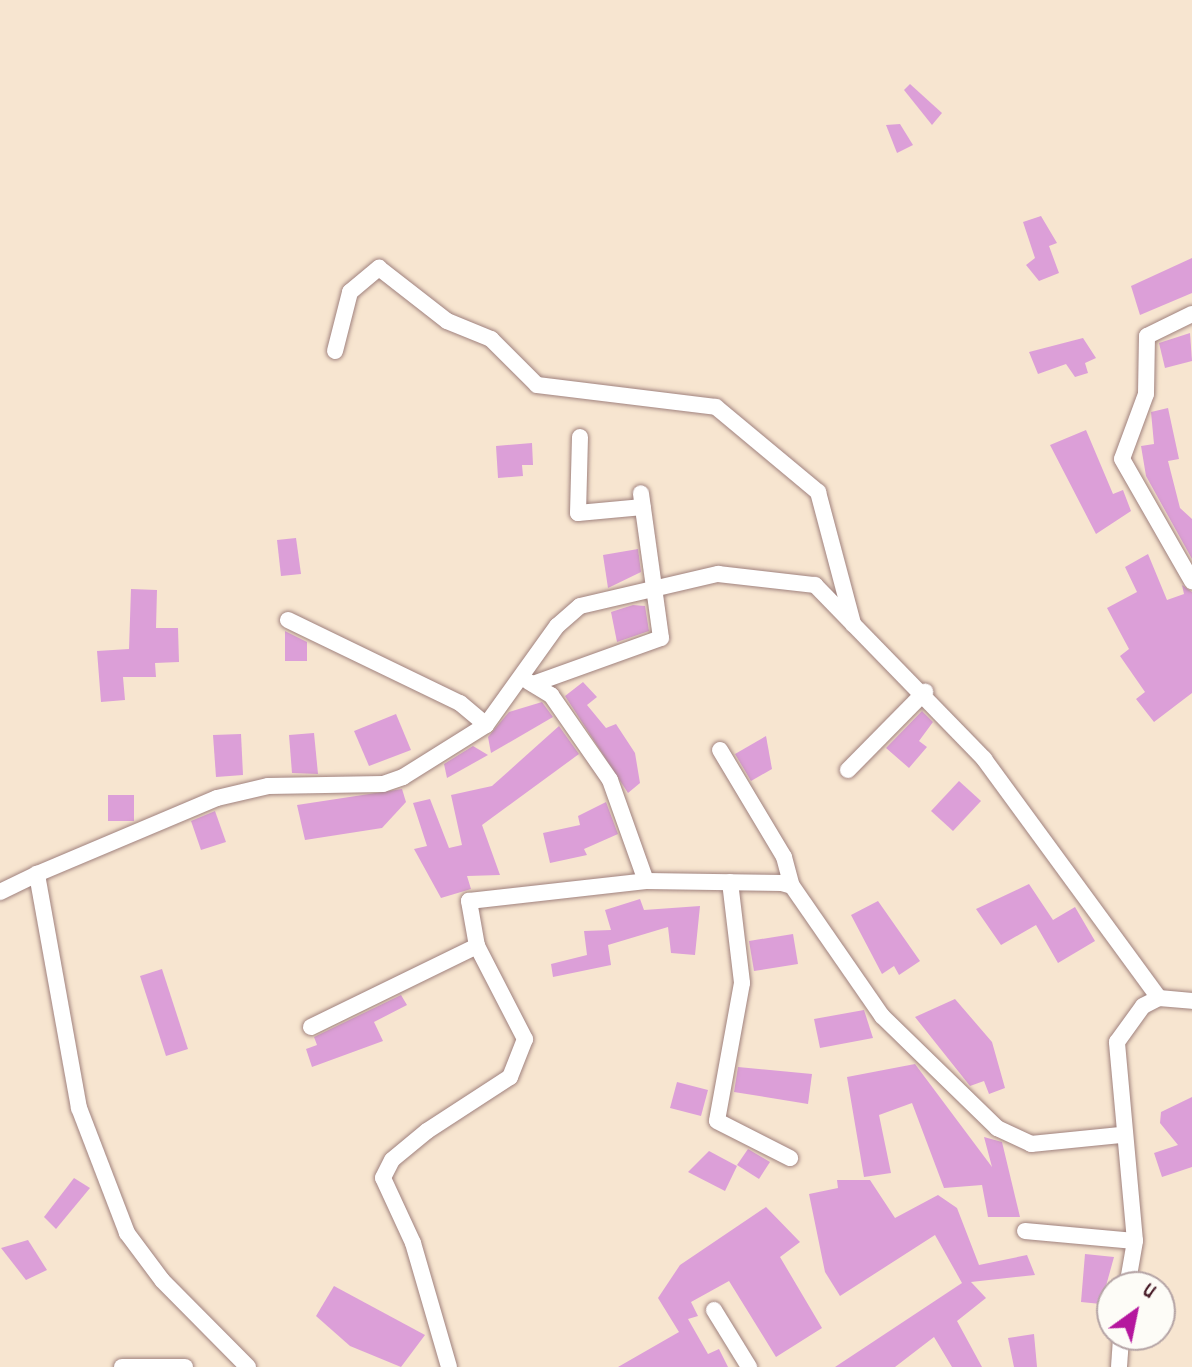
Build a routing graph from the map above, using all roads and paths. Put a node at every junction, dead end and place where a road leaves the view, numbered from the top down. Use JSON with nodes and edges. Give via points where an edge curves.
{"nodes":[{"id":1,"x":1192,"y":314,"type":"edge"},
{"id":2,"x":335,"y":351,"type":"dead end"},
{"id":3,"x":580,"y":437,"type":"dead end"},
{"id":4,"x":1192,"y":581,"type":"edge"},
{"id":5,"x":651,"y":585,"type":"junction"},
{"id":6,"x":288,"y":620,"type":"dead end"},
{"id":7,"x":854,"y":628,"type":"junction"},
{"id":8,"x":529,"y":682,"type":"junction"},
{"id":9,"x":925,"y":692,"type":"junction"},
{"id":10,"x":486,"y":725,"type":"junction"},
{"id":11,"x":720,"y":750,"type":"dead end"},
{"id":12,"x":848,"y":770,"type":"dead end"},
{"id":13,"x":37,"y":874,"type":"junction"},
{"id":14,"x":646,"y":881,"type":"junction"},
{"id":15,"x":730,"y":882,"type":"junction"},
{"id":16,"x":792,"y":886,"type":"junction"},
{"id":17,"x":0,"y":892,"type":"edge"},
{"id":18,"x":477,"y":946,"type":"junction"},
{"id":19,"x":1159,"y":998,"type":"junction"},
{"id":20,"x":1192,"y":1001,"type":"edge"},
{"id":21,"x":311,"y":1027,"type":"dead end"},
{"id":22,"x":1121,"y":1135,"type":"junction"},
{"id":23,"x":790,"y":1158,"type":"dead end"},
{"id":24,"x":1025,"y":1231,"type":"dead end"},
{"id":25,"x":1135,"y":1241,"type":"junction"},
{"id":26,"x":1130,"y":1271,"type":"edge"},
{"id":27,"x":714,"y":1310,"type":"dead end"},
{"id":28,"x":122,"y":1367,"type":"edge"},
{"id":29,"x":185,"y":1367,"type":"edge"},
{"id":30,"x":248,"y":1367,"type":"edge"},
{"id":31,"x":449,"y":1367,"type":"edge"},
{"id":32,"x":749,"y":1367,"type":"edge"}],
"edges":[{"from":1,"to":4,"type":"street","via":[[1147,336],[1146,394],[1122,459]]},
{"from":2,"to":7,"type":"street","via":[[350,292],[379,268],[447,321],[491,339],[537,385],[716,407],[818,492]]},
{"from":3,"to":5,"type":"street","via":[[578,513],[642,500]]},
{"from":5,"to":7,"type":"street","via":[[718,574],[795,577],[815,585]]},
{"from":5,"to":8,"type":"street","via":[[572,611]]},
{"from":5,"to":8,"type":"street","via":[[662,633],[656,644]]},
{"from":6,"to":10,"type":"street","via":[[460,703]]},
{"from":7,"to":9,"type":"street"},
{"from":8,"to":10,"type":"street"},
{"from":8,"to":14,"type":"street","via":[[551,695],[610,780]]},
{"from":9,"to":12,"type":"street"},
{"from":9,"to":19,"type":"street","via":[[1077,878]]},
{"from":10,"to":13,"type":"street","via":[[394,782],[280,784],[217,798]]},
{"from":11,"to":16,"type":"street","via":[[784,857]]},
{"from":13,"to":17,"type":"street"},
{"from":13,"to":30,"type":"street","via":[[79,1108],[127,1233],[162,1280]]},
{"from":14,"to":15,"type":"street"},
{"from":14,"to":18,"type":"street","via":[[469,901]]},
{"from":15,"to":16,"type":"street"},
{"from":15,"to":23,"type":"street","via":[[742,983],[717,1121]]},
{"from":16,"to":22,"type":"street","via":[[882,1016],[997,1128],[1031,1144]]},
{"from":18,"to":21,"type":"street"},
{"from":18,"to":31,"type":"street","via":[[526,1049],[510,1077],[427,1131],[392,1160],[383,1178],[413,1243]]},
{"from":19,"to":20,"type":"street"},
{"from":19,"to":22,"type":"street","via":[[1132,1016],[1117,1042]]},
{"from":22,"to":25,"type":"street"},
{"from":24,"to":25,"type":"street"},
{"from":25,"to":26,"type":"street"},
{"from":27,"to":32,"type":"street"},
{"from":28,"to":29,"type":"street"}]}
